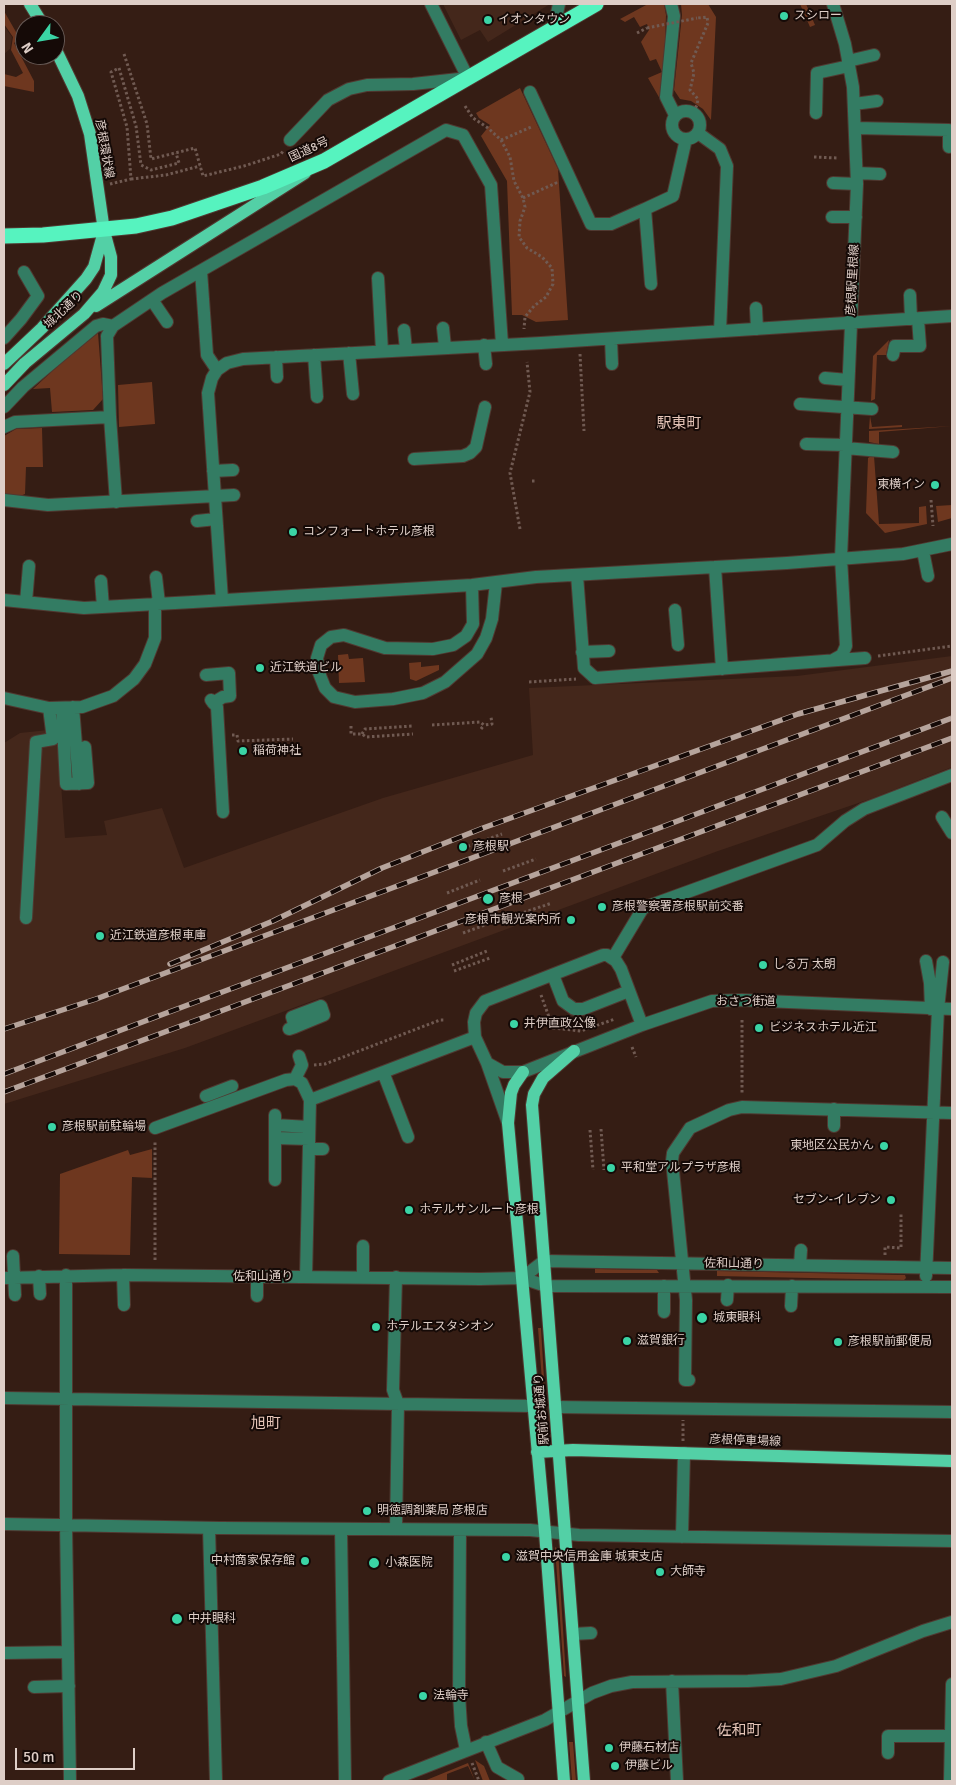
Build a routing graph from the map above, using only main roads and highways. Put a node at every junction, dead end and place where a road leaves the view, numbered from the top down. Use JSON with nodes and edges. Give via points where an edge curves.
{"nodes":[{"id":1,"x":30,"y":4,"type":"edge"},
{"id":2,"x":596,"y":4,"type":"edge"},
{"id":3,"x":36,"y":15,"type":"edge"},
{"id":4,"x":63,"y":65,"type":"edge"},
{"id":5,"x":324,"y":161,"type":"junction"},
{"id":6,"x":104,"y":230,"type":"junction"},
{"id":7,"x":4,"y":236,"type":"edge"},
{"id":8,"x":84,"y":314,"type":"junction"},
{"id":9,"x":4,"y":364,"type":"edge"},
{"id":10,"x":4,"y":385,"type":"edge"},
{"id":11,"x":574,"y":1051,"type":"road end"},
{"id":12,"x":523,"y":1072,"type":"road end"},
{"id":13,"x":559,"y":1451,"type":"junction"},
{"id":14,"x":537,"y":1452,"type":"junction"},
{"id":15,"x":952,"y":1461,"type":"edge"},
{"id":16,"x":564,"y":1781,"type":"edge"},
{"id":17,"x":584,"y":1781,"type":"edge"}],
"edges":[{"from":1,"to":3,"type":"main road"},
{"from":2,"to":5,"type":"highway","name":"国道8号"},
{"from":4,"to":6,"type":"main road","name":"彦根環状線","via":[[78,96],[90,134]]},
{"from":5,"to":6,"type":"highway","name":"国道8号","via":[[263,187],[172,218]]},
{"from":5,"to":8,"type":"main road"},
{"from":6,"to":7,"type":"highway","name":"国道8号"},
{"from":6,"to":8,"type":"main road","name":"城北通り","via":[[112,275]]},
{"from":6,"to":9,"type":"main road","name":"城北通り","via":[[94,267],[86,279]]},
{"from":8,"to":10,"type":"main road","name":"城北通り","via":[[25,363]]},
{"from":11,"to":13,"type":"main road","name":"駅前お城通り","via":[[543,1078],[534,1094],[533,1120]]},
{"from":12,"to":14,"type":"main road","name":"駅前お城通り","via":[[514,1085],[508,1124]]},
{"from":13,"to":14,"type":"main road","name":"彦根停車場線"},
{"from":13,"to":15,"type":"main road","name":"彦根停車場線","via":[[683,1448]]},
{"from":13,"to":17,"type":"main road","name":"駅前お城通り"},
{"from":14,"to":16,"type":"main road","name":"駅前お城通り"}]}
